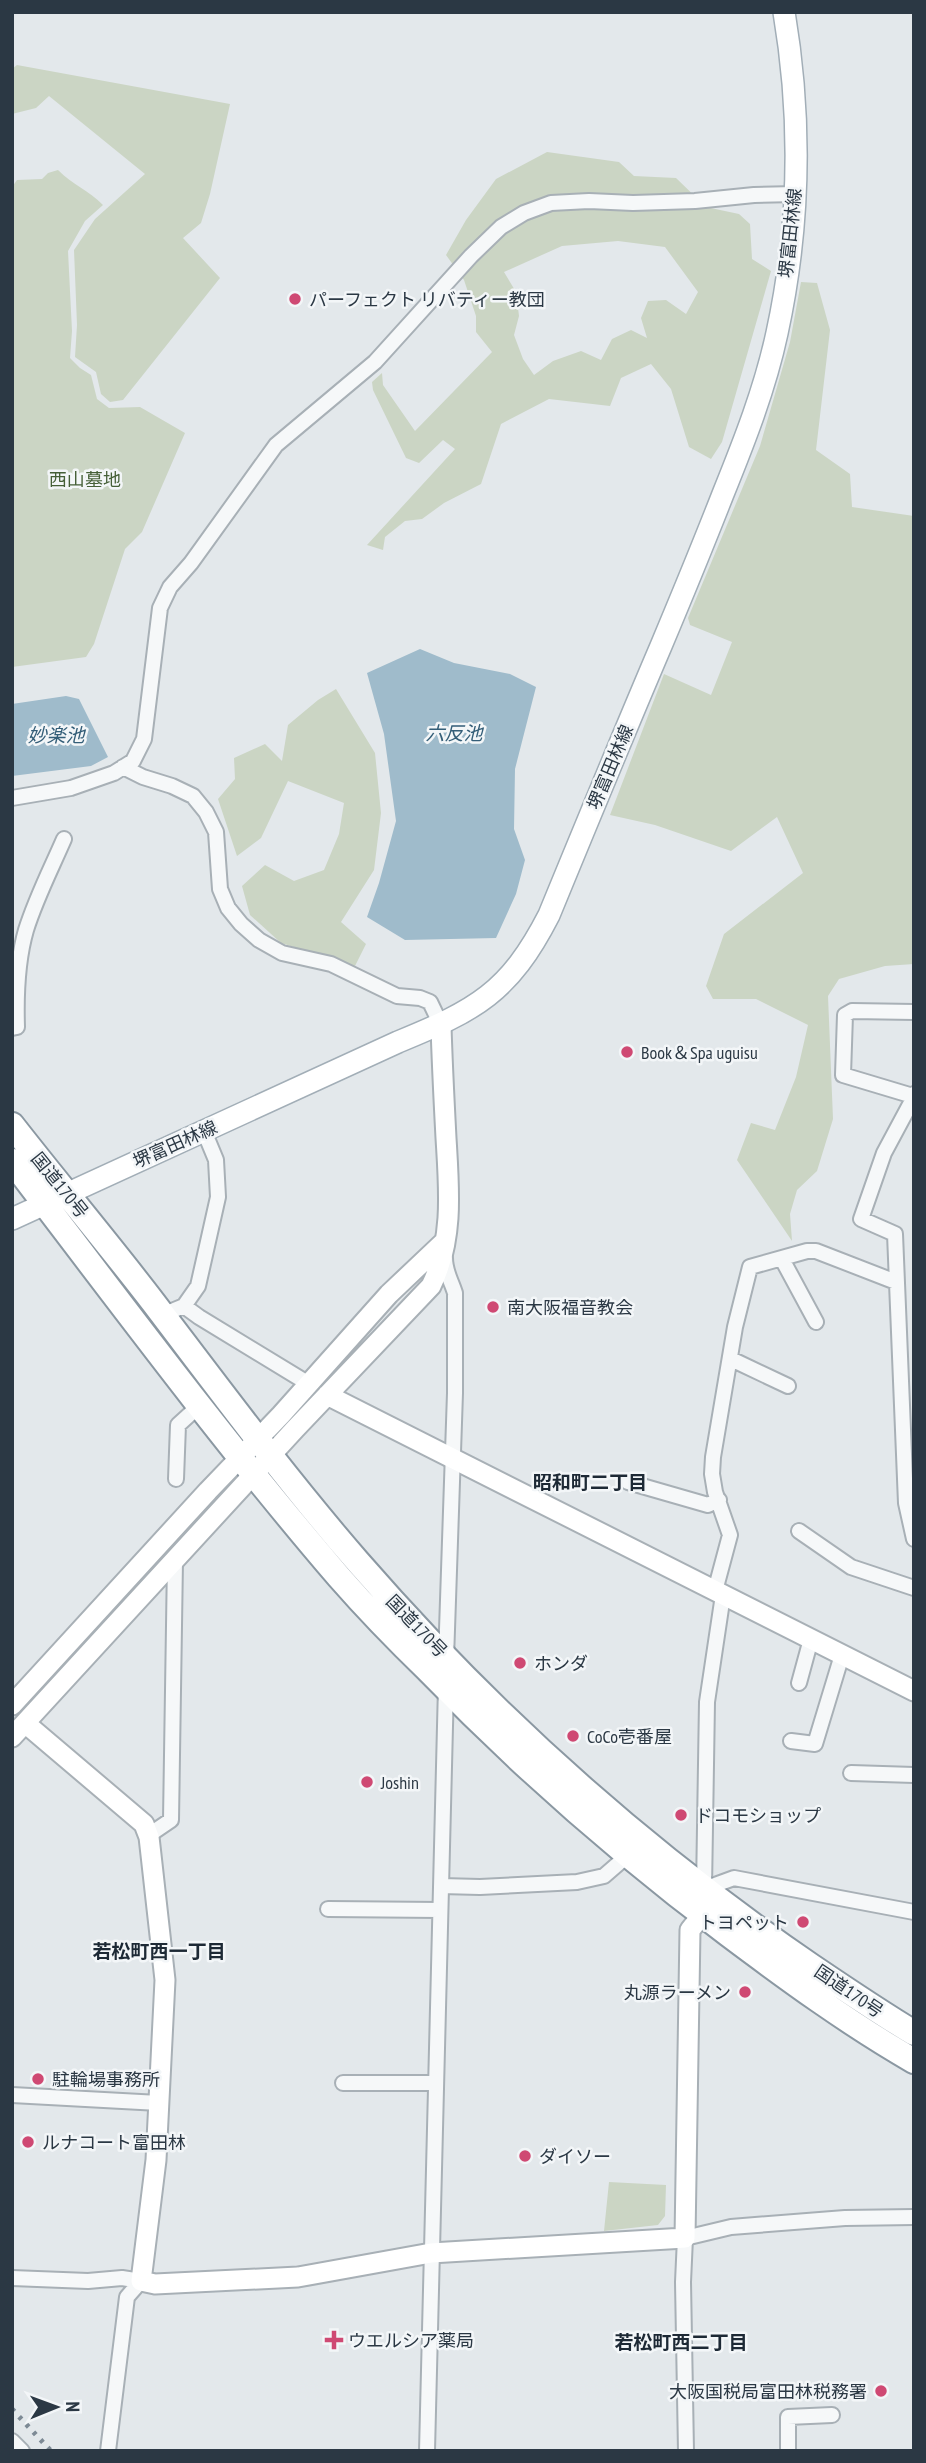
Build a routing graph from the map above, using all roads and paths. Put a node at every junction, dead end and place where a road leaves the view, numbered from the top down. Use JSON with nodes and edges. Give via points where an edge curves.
{"nodes":[{"id":1,"x":784,"y":12,"type":"edge"},
{"id":2,"x":796,"y":194,"type":"junction"},
{"id":3,"x":123,"y":767,"type":"junction"},
{"id":4,"x":12,"y":798,"type":"edge"},
{"id":5,"x":64,"y":839,"type":"dead end"},
{"id":6,"x":914,"y":1012,"type":"edge"},
{"id":7,"x":441,"y":1025,"type":"junction"},
{"id":8,"x":12,"y":1028,"type":"edge"},
{"id":9,"x":913,"y":1096,"type":"edge"},
{"id":10,"x":12,"y":1125,"type":"edge"},
{"id":11,"x":204,"y":1131,"type":"junction"},
{"id":12,"x":12,"y":1161,"type":"edge"},
{"id":13,"x":56,"y":1198,"type":"junction"},
{"id":14,"x":12,"y":1219,"type":"edge"},
{"id":15,"x":446,"y":1241,"type":"junction"},
{"id":16,"x":782,"y":1259,"type":"junction"},
{"id":17,"x":897,"y":1282,"type":"junction"},
{"id":18,"x":173,"y":1310,"type":"junction"},
{"id":19,"x":816,"y":1322,"type":"dead end"},
{"id":20,"x":731,"y":1359,"type":"junction"},
{"id":21,"x":309,"y":1384,"type":"junction"},
{"id":22,"x":789,"y":1385,"type":"dead end"},
{"id":23,"x":327,"y":1395,"type":"junction"},
{"id":24,"x":200,"y":1405,"type":"junction"},
{"id":25,"x":256,"y":1456,"type":"junction"},
{"id":26,"x":452,"y":1457,"type":"junction"},
{"id":27,"x":176,"y":1479,"type":"dead end"},
{"id":28,"x":628,"y":1482,"type":"dead end"},
{"id":29,"x":719,"y":1500,"type":"junction"},
{"id":30,"x":799,"y":1531,"type":"dead end"},
{"id":31,"x":913,"y":1535,"type":"edge"},
{"id":32,"x":175,"y":1561,"type":"junction"},
{"id":33,"x":914,"y":1588,"type":"edge"},
{"id":34,"x":719,"y":1593,"type":"junction"},
{"id":35,"x":811,"y":1639,"type":"junction"},
{"id":36,"x":842,"y":1655,"type":"junction"},
{"id":37,"x":446,"y":1656,"type":"junction"},
{"id":38,"x":799,"y":1683,"type":"dead end"},
{"id":39,"x":446,"y":1689,"type":"junction"},
{"id":40,"x":914,"y":1691,"type":"edge"},
{"id":41,"x":12,"y":1705,"type":"edge"},
{"id":42,"x":19,"y":1730,"type":"edge"},
{"id":43,"x":791,"y":1741,"type":"dead end"},
{"id":44,"x":851,"y":1773,"type":"dead end"},
{"id":45,"x":914,"y":1775,"type":"edge"},
{"id":46,"x":149,"y":1835,"type":"junction"},
{"id":47,"x":627,"y":1856,"type":"junction"},
{"id":48,"x":441,"y":1886,"type":"junction"},
{"id":49,"x":704,"y":1889,"type":"junction"},
{"id":50,"x":328,"y":1909,"type":"dead end"},
{"id":51,"x":440,"y":1910,"type":"junction"},
{"id":52,"x":914,"y":1912,"type":"edge"},
{"id":53,"x":702,"y":1915,"type":"junction"},
{"id":54,"x":914,"y":2034,"type":"edge"},
{"id":55,"x":914,"y":2061,"type":"edge"},
{"id":56,"x":343,"y":2082,"type":"dead end"},
{"id":57,"x":436,"y":2083,"type":"junction"},
{"id":58,"x":12,"y":2095,"type":"edge"},
{"id":59,"x":159,"y":2103,"type":"junction"},
{"id":60,"x":914,"y":2217,"type":"edge"},
{"id":61,"x":685,"y":2238,"type":"junction"},
{"id":62,"x":431,"y":2253,"type":"junction"},
{"id":63,"x":12,"y":2278,"type":"edge"},
{"id":64,"x":141,"y":2281,"type":"junction"},
{"id":65,"x":832,"y":2415,"type":"dead end"},
{"id":66,"x":12,"y":2441,"type":"edge"},
{"id":67,"x":111,"y":2450,"type":"edge"},
{"id":68,"x":22,"y":2451,"type":"edge"},
{"id":69,"x":427,"y":2451,"type":"edge"},
{"id":70,"x":685,"y":2451,"type":"edge"},
{"id":71,"x":788,"y":2451,"type":"edge"}],
"edges":[{"from":1,"to":2,"type":"main road","name":"堺富田林線","via":[[796,120]]},
{"from":2,"to":3,"type":"street","via":[[551,204],[501,227],[376,362],[276,445],[170,587],[160,608],[144,739],[133,761]]},
{"from":2,"to":7,"type":"main road","name":"堺富田林線","via":[[779,320],[761,391],[690,578],[549,915],[531,949],[497,989]]},
{"from":3,"to":4,"type":"street","via":[[71,788]]},
{"from":3,"to":7,"type":"street","via":[[193,796],[206,812],[216,832],[220,889],[228,908],[258,940],[282,953],[331,964],[397,996],[420,998],[430,1003]]},
{"from":5,"to":8,"type":"street","via":[[25,932],[17,1027]]},
{"from":6,"to":9,"type":"street","via":[[852,1010],[845,1015],[843,1075]]},
{"from":7,"to":11,"type":"main road","name":"堺富田林線"},
{"from":7,"to":15,"type":"street","via":[[449,1193]]},
{"from":9,"to":17,"type":"street","via":[[884,1153],[861,1219],[895,1234]]},
{"from":10,"to":13,"type":"highway","name":"国道170号"},
{"from":11,"to":13,"type":"main road","name":"堺富田林線"},
{"from":11,"to":18,"type":"street","via":[[216,1160],[218,1197],[198,1286]]},
{"from":12,"to":13,"type":"highway","name":"国道170号"},
{"from":13,"to":14,"type":"main road","name":"堺富田林線"},
{"from":13,"to":18,"type":"highway","name":"国道170号"},
{"from":13,"to":24,"type":"highway","name":"国道170号"},
{"from":15,"to":21,"type":"street","via":[[389,1294]]},
{"from":15,"to":23,"type":"street","via":[[431,1286]]},
{"from":15,"to":26,"type":"street","via":[[446,1272],[455,1293]]},
{"from":16,"to":17,"type":"street","via":[[816,1251]]},
{"from":16,"to":19,"type":"street"},
{"from":16,"to":20,"type":"street","via":[[750,1268]]},
{"from":17,"to":31,"type":"street","via":[[906,1503]]},
{"from":18,"to":21,"type":"street","via":[[199,1317]]},
{"from":18,"to":25,"type":"highway","name":"国道170号"},
{"from":20,"to":22,"type":"street"},
{"from":20,"to":29,"type":"street","via":[[713,1457]]},
{"from":21,"to":25,"type":"street"},
{"from":23,"to":25,"type":"street"},
{"from":23,"to":26,"type":"street"},
{"from":24,"to":25,"type":"highway","name":"国道170号"},
{"from":24,"to":27,"type":"street","via":[[178,1425]]},
{"from":25,"to":32,"type":"street"},
{"from":25,"to":37,"type":"highway","name":"国道170号"},
{"from":25,"to":39,"type":"highway","name":"国道170号","via":[[340,1578]]},
{"from":25,"to":41,"type":"street"},
{"from":26,"to":34,"type":"street"},
{"from":26,"to":37,"type":"street"},
{"from":28,"to":29,"type":"street","via":[[708,1505]]},
{"from":29,"to":34,"type":"street","via":[[730,1535]]},
{"from":30,"to":33,"type":"street","via":[[851,1567]]},
{"from":32,"to":42,"type":"street"},
{"from":32,"to":46,"type":"street","via":[[171,1820]]},
{"from":34,"to":35,"type":"street"},
{"from":34,"to":49,"type":"street","via":[[707,1702]]},
{"from":35,"to":36,"type":"street"},
{"from":35,"to":38,"type":"street"},
{"from":36,"to":40,"type":"street"},
{"from":36,"to":43,"type":"street","via":[[816,1744]]},
{"from":37,"to":39,"type":"street"},
{"from":37,"to":49,"type":"highway","name":"国道170号","via":[[560,1768]]},
{"from":39,"to":47,"type":"highway","name":"国道170号"},
{"from":39,"to":48,"type":"street"},
{"from":42,"to":46,"type":"street","via":[[144,1824]]},
{"from":44,"to":45,"type":"street"},
{"from":46,"to":59,"type":"street","via":[[165,1980]]},
{"from":47,"to":48,"type":"street","via":[[604,1876],[578,1882]]},
{"from":47,"to":53,"type":"highway","name":"国道170号"},
{"from":48,"to":51,"type":"street"},
{"from":49,"to":52,"type":"street","via":[[734,1878]]},
{"from":49,"to":54,"type":"highway","name":"国道170号"},
{"from":50,"to":51,"type":"street"},
{"from":51,"to":57,"type":"street"},
{"from":53,"to":55,"type":"highway","name":"国道170号","via":[[801,1988]]},
{"from":53,"to":61,"type":"street","via":[[690,1930]]},
{"from":56,"to":57,"type":"street"},
{"from":57,"to":62,"type":"street"},
{"from":58,"to":59,"type":"street"},
{"from":59,"to":64,"type":"street"},
{"from":60,"to":61,"type":"street","via":[[731,2227]]},
{"from":61,"to":62,"type":"street"},
{"from":61,"to":70,"type":"street"},
{"from":62,"to":64,"type":"street","via":[[298,2277]]},
{"from":62,"to":69,"type":"street"},
{"from":63,"to":64,"type":"street"},
{"from":64,"to":67,"type":"street","via":[[127,2297]]},
{"from":65,"to":71,"type":"street","via":[[788,2417]]},
{"from":66,"to":68,"type":"street"}]}
